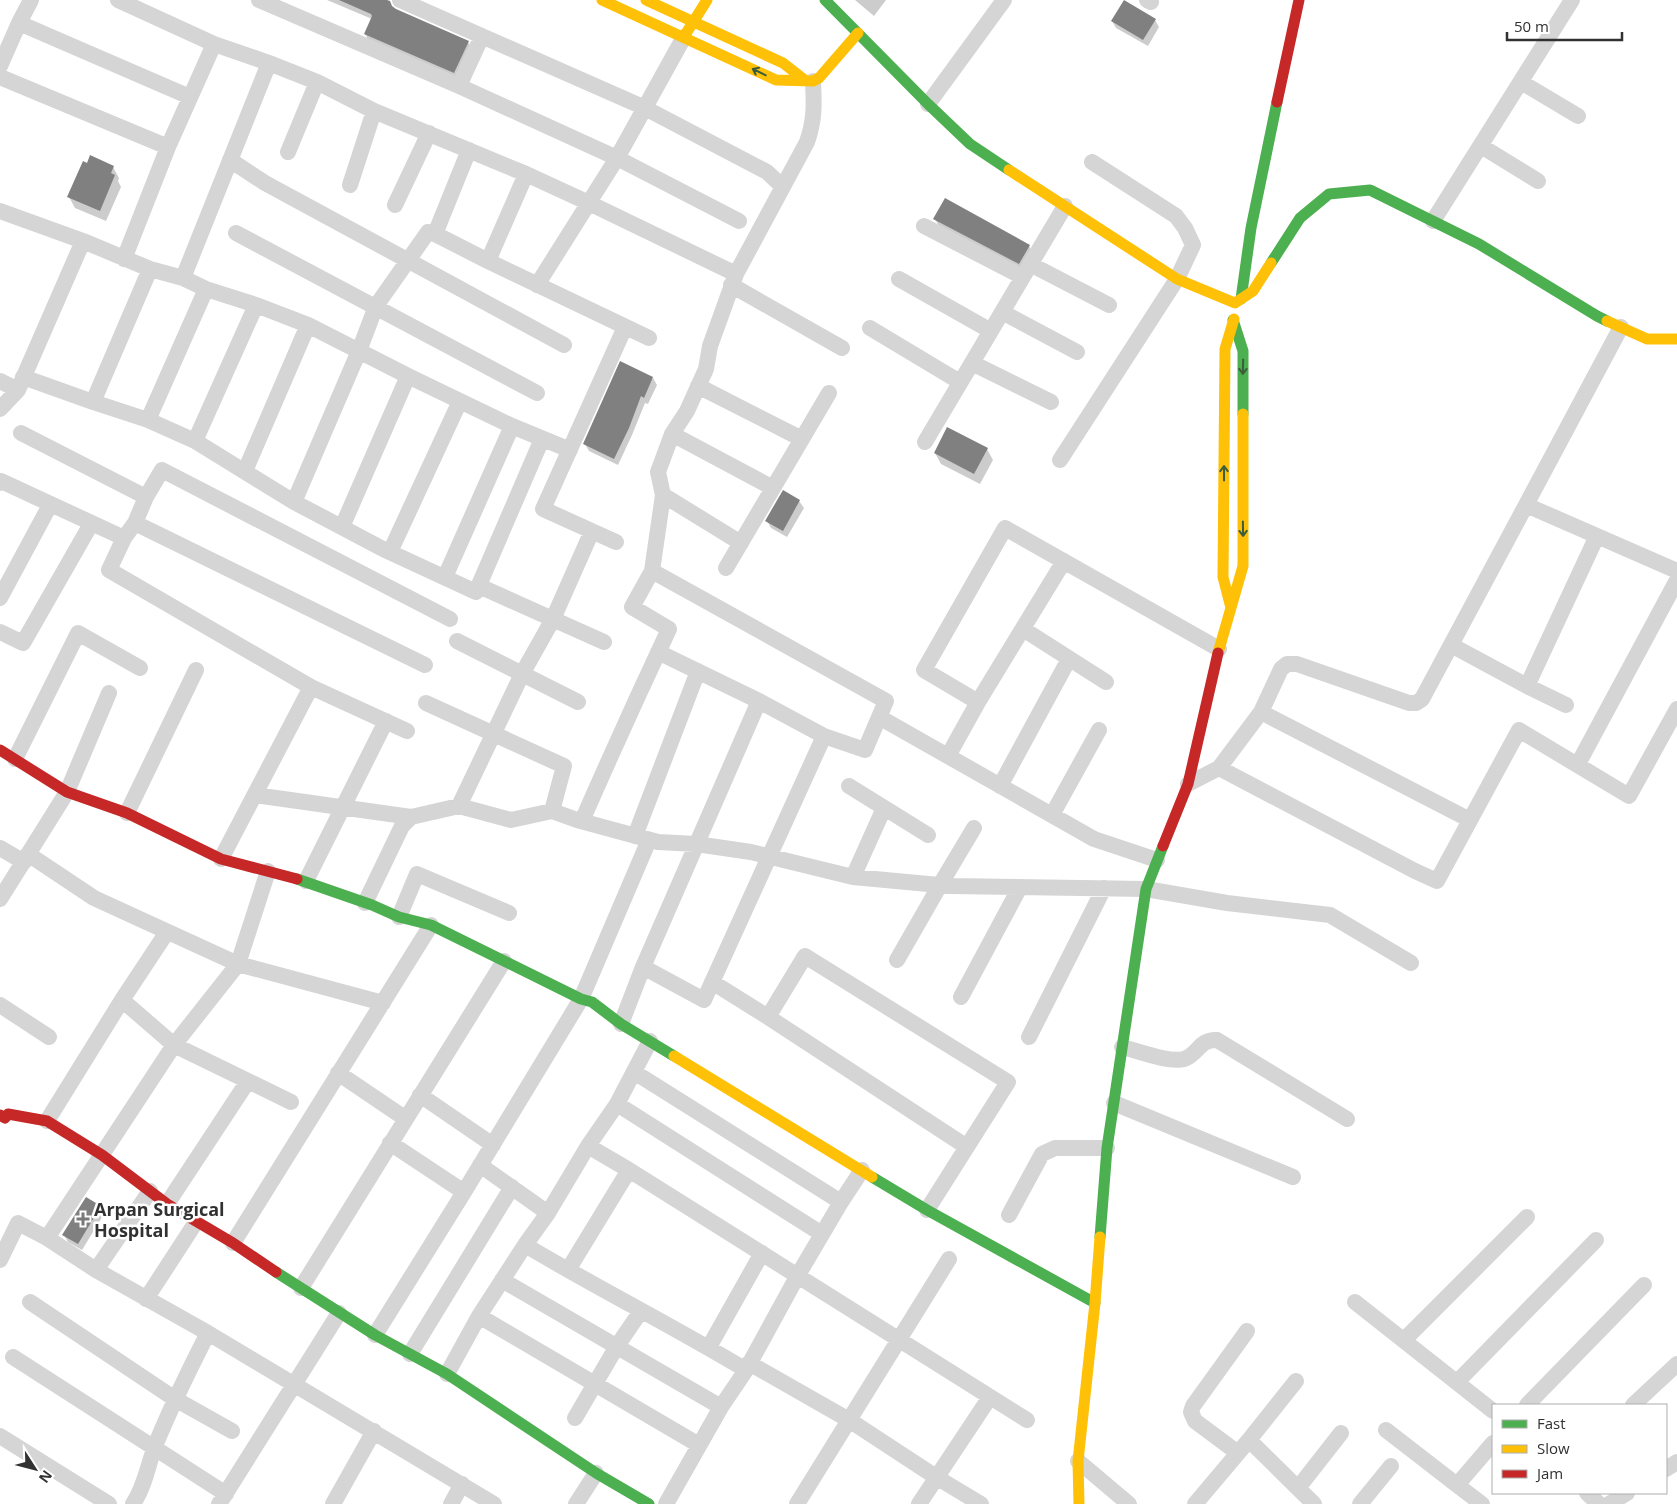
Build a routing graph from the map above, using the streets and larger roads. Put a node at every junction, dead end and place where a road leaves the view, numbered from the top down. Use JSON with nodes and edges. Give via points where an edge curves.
{"nodes":[{"id":1,"x":31,"y":0,"type":"edge"},
{"id":2,"x":118,"y":0,"type":"edge"},
{"id":3,"x":259,"y":0,"type":"edge"},
{"id":4,"x":400,"y":0,"type":"edge"},
{"id":5,"x":602,"y":0,"type":"edge"},
{"id":6,"x":646,"y":0,"type":"edge"},
{"id":7,"x":707,"y":0,"type":"edge"},
{"id":8,"x":1004,"y":0,"type":"edge"},
{"id":9,"x":1299,"y":0,"type":"edge"},
{"id":10,"x":1572,"y":0,"type":"edge"},
{"id":11,"x":831,"y":2,"type":"edge"},
{"id":12,"x":19,"y":23,"type":"junction"},
{"id":13,"x":689,"y":29,"type":"junction"},
{"id":14,"x":858,"y":33,"type":"junction"},
{"id":15,"x":482,"y":36,"type":"junction"},
{"id":16,"x":214,"y":44,"type":"junction"},
{"id":17,"x":269,"y":63,"type":"junction"},
{"id":18,"x":0,"y":66,"type":"edge"},
{"id":19,"x":0,"y":77,"type":"edge"},
{"id":20,"x":809,"y":81,"type":"junction"},
{"id":21,"x":317,"y":82,"type":"junction"},
{"id":22,"x":1521,"y":82,"type":"junction"},
{"id":23,"x":459,"y":86,"type":"junction"},
{"id":24,"x":190,"y":97,"type":"junction"},
{"id":25,"x":928,"y":104,"type":"junction"},
{"id":26,"x":644,"y":108,"type":"junction"},
{"id":27,"x":374,"y":111,"type":"junction"},
{"id":28,"x":1578,"y":116,"type":"dead end"},
{"id":29,"x":429,"y":133,"type":"junction"},
{"id":30,"x":1480,"y":146,"type":"junction"},
{"id":31,"x":168,"y":147,"type":"junction"},
{"id":32,"x":469,"y":150,"type":"junction"},
{"id":33,"x":288,"y":152,"type":"dead end"},
{"id":34,"x":617,"y":158,"type":"junction"},
{"id":35,"x":230,"y":160,"type":"junction"},
{"id":36,"x":1092,"y":162,"type":"dead end"},
{"id":37,"x":526,"y":174,"type":"junction"},
{"id":38,"x":1538,"y":181,"type":"dead end"},
{"id":39,"x":350,"y":185,"type":"dead end"},
{"id":40,"x":783,"y":187,"type":"junction"},
{"id":41,"x":590,"y":203,"type":"junction"},
{"id":42,"x":395,"y":205,"type":"dead end"},
{"id":43,"x":1065,"y":206,"type":"junction"},
{"id":44,"x":0,"y":211,"type":"edge"},
{"id":45,"x":739,"y":221,"type":"dead end"},
{"id":46,"x":1433,"y":221,"type":"junction"},
{"id":47,"x":924,"y":226,"type":"dead end"},
{"id":48,"x":236,"y":233,"type":"dead end"},
{"id":49,"x":435,"y":234,"type":"junction"},
{"id":50,"x":83,"y":241,"type":"junction"},
{"id":51,"x":124,"y":259,"type":"junction"},
{"id":52,"x":409,"y":260,"type":"junction"},
{"id":53,"x":488,"y":261,"type":"junction"},
{"id":54,"x":150,"y":269,"type":"junction"},
{"id":55,"x":1026,"y":270,"type":"junction"},
{"id":56,"x":182,"y":278,"type":"junction"},
{"id":57,"x":1177,"y":278,"type":"junction"},
{"id":58,"x":899,"y":279,"type":"dead end"},
{"id":59,"x":733,"y":280,"type":"junction"},
{"id":60,"x":537,"y":285,"type":"junction"},
{"id":61,"x":206,"y":288,"type":"junction"},
{"id":62,"x":1238,"y":301,"type":"junction"},
{"id":63,"x":256,"y":305,"type":"junction"},
{"id":64,"x":1109,"y":305,"type":"dead end"},
{"id":65,"x":376,"y":306,"type":"junction"},
{"id":66,"x":1002,"y":312,"type":"junction"},
{"id":67,"x":1234,"y":320,"type":"junction"},
{"id":68,"x":308,"y":325,"type":"junction"},
{"id":69,"x":625,"y":327,"type":"junction"},
{"id":70,"x":1621,"y":327,"type":"junction"},
{"id":71,"x":870,"y":328,"type":"dead end"},
{"id":72,"x":991,"y":331,"type":"junction"},
{"id":73,"x":649,"y":338,"type":"dead end"},
{"id":74,"x":1677,"y":339,"type":"edge"},
{"id":75,"x":564,"y":345,"type":"dead end"},
{"id":76,"x":842,"y":348,"type":"dead end"},
{"id":77,"x":359,"y":351,"type":"junction"},
{"id":78,"x":1077,"y":352,"type":"dead end"},
{"id":79,"x":972,"y":363,"type":"junction"},
{"id":80,"x":408,"y":376,"type":"junction"},
{"id":81,"x":0,"y":381,"type":"edge"},
{"id":82,"x":960,"y":382,"type":"junction"},
{"id":83,"x":21,"y":384,"type":"junction"},
{"id":84,"x":698,"y":386,"type":"junction"},
{"id":85,"x":537,"y":393,"type":"dead end"},
{"id":86,"x":828,"y":393,"type":"dead end"},
{"id":87,"x":460,"y":401,"type":"junction"},
{"id":88,"x":93,"y":402,"type":"junction"},
{"id":89,"x":1051,"y":402,"type":"dead end"},
{"id":90,"x":0,"y":409,"type":"edge"},
{"id":91,"x":148,"y":420,"type":"junction"},
{"id":92,"x":512,"y":426,"type":"junction"},
{"id":93,"x":21,"y":433,"type":"dead end"},
{"id":94,"x":672,"y":434,"type":"junction"},
{"id":95,"x":542,"y":438,"type":"junction"},
{"id":96,"x":802,"y":439,"type":"junction"},
{"id":97,"x":195,"y":441,"type":"junction"},
{"id":98,"x":925,"y":442,"type":"dead end"},
{"id":99,"x":570,"y":450,"type":"junction"},
{"id":100,"x":1060,"y":460,"type":"dead end"},
{"id":101,"x":245,"y":471,"type":"junction"},
{"id":102,"x":0,"y":483,"type":"edge"},
{"id":103,"x":773,"y":488,"type":"junction"},
{"id":104,"x":663,"y":495,"type":"junction"},
{"id":105,"x":146,"y":497,"type":"junction"},
{"id":106,"x":294,"y":502,"type":"junction"},
{"id":107,"x":50,"y":505,"type":"junction"},
{"id":108,"x":1526,"y":505,"type":"junction"},
{"id":109,"x":135,"y":523,"type":"junction"},
{"id":110,"x":91,"y":524,"type":"junction"},
{"id":111,"x":342,"y":527,"type":"junction"},
{"id":112,"x":592,"y":531,"type":"junction"},
{"id":113,"x":1597,"y":536,"type":"junction"},
{"id":114,"x":124,"y":538,"type":"junction"},
{"id":115,"x":616,"y":542,"type":"dead end"},
{"id":116,"x":741,"y":543,"type":"junction"},
{"id":117,"x":390,"y":552,"type":"junction"},
{"id":118,"x":1064,"y":561,"type":"junction"},
{"id":119,"x":726,"y":568,"type":"dead end"},
{"id":120,"x":652,"y":571,"type":"junction"},
{"id":121,"x":1677,"y":571,"type":"edge"},
{"id":122,"x":444,"y":577,"type":"junction"},
{"id":123,"x":1677,"y":580,"type":"edge"},
{"id":124,"x":479,"y":586,"type":"junction"},
{"id":125,"x":0,"y":598,"type":"edge"},
{"id":126,"x":1231,"y":608,"type":"junction"},
{"id":127,"x":450,"y":619,"type":"dead end"},
{"id":128,"x":553,"y":619,"type":"junction"},
{"id":129,"x":1023,"y":629,"type":"junction"},
{"id":130,"x":0,"y":632,"type":"edge"},
{"id":131,"x":457,"y":641,"type":"dead end"},
{"id":132,"x":604,"y":642,"type":"dead end"},
{"id":133,"x":1451,"y":645,"type":"junction"},
{"id":134,"x":1219,"y":649,"type":"junction"},
{"id":135,"x":658,"y":652,"type":"junction"},
{"id":136,"x":1069,"y":658,"type":"junction"},
{"id":137,"x":425,"y":665,"type":"dead end"},
{"id":138,"x":140,"y":668,"type":"dead end"},
{"id":139,"x":196,"y":670,"type":"dead end"},
{"id":140,"x":698,"y":671,"type":"junction"},
{"id":141,"x":522,"y":674,"type":"junction"},
{"id":142,"x":1106,"y":682,"type":"dead end"},
{"id":143,"x":1527,"y":686,"type":"junction"},
{"id":144,"x":311,"y":687,"type":"junction"},
{"id":145,"x":109,"y":693,"type":"dead end"},
{"id":146,"x":759,"y":701,"type":"junction"},
{"id":147,"x":578,"y":702,"type":"dead end"},
{"id":148,"x":978,"y":702,"type":"junction"},
{"id":149,"x":426,"y":703,"type":"dead end"},
{"id":150,"x":1566,"y":705,"type":"dead end"},
{"id":151,"x":1677,"y":709,"type":"edge"},
{"id":152,"x":1261,"y":712,"type":"junction"},
{"id":153,"x":879,"y":717,"type":"junction"},
{"id":154,"x":386,"y":721,"type":"junction"},
{"id":155,"x":1099,"y":730,"type":"dead end"},
{"id":156,"x":407,"y":731,"type":"dead end"},
{"id":157,"x":493,"y":733,"type":"junction"},
{"id":158,"x":824,"y":736,"type":"junction"},
{"id":159,"x":0,"y":750,"type":"edge"},
{"id":160,"x":948,"y":756,"type":"junction"},
{"id":161,"x":15,"y":760,"type":"junction"},
{"id":162,"x":1578,"y":764,"type":"junction"},
{"id":163,"x":1219,"y":768,"type":"junction"},
{"id":164,"x":1188,"y":784,"type":"junction"},
{"id":165,"x":849,"y":786,"type":"dead end"},
{"id":166,"x":1000,"y":786,"type":"junction"},
{"id":167,"x":67,"y":792,"type":"junction"},
{"id":168,"x":254,"y":795,"type":"junction"},
{"id":169,"x":460,"y":806,"type":"junction"},
{"id":170,"x":342,"y":807,"type":"junction"},
{"id":171,"x":884,"y":808,"type":"junction"},
{"id":172,"x":552,"y":811,"type":"junction"},
{"id":173,"x":127,"y":813,"type":"junction"},
{"id":174,"x":1052,"y":815,"type":"junction"},
{"id":175,"x":411,"y":817,"type":"junction"},
{"id":176,"x":1470,"y":820,"type":"junction"},
{"id":177,"x":582,"y":821,"type":"junction"},
{"id":178,"x":974,"y":828,"type":"dead end"},
{"id":179,"x":928,"y":834,"type":"dead end"},
{"id":180,"x":642,"y":838,"type":"junction"},
{"id":181,"x":696,"y":844,"type":"junction"},
{"id":182,"x":0,"y":848,"type":"edge"},
{"id":183,"x":769,"y":856,"type":"junction"},
{"id":184,"x":26,"y":858,"type":"junction"},
{"id":185,"x":221,"y":859,"type":"junction"},
{"id":186,"x":1157,"y":860,"type":"junction"},
{"id":187,"x":268,"y":872,"type":"junction"},
{"id":188,"x":853,"y":877,"type":"junction"},
{"id":189,"x":306,"y":880,"type":"junction"},
{"id":190,"x":940,"y":885,"type":"junction"},
{"id":191,"x":1020,"y":887,"type":"junction"},
{"id":192,"x":1104,"y":888,"type":"junction"},
{"id":193,"x":1146,"y":888,"type":"junction"},
{"id":194,"x":0,"y":899,"type":"edge"},
{"id":195,"x":365,"y":903,"type":"junction"},
{"id":196,"x":509,"y":913,"type":"dead end"},
{"id":197,"x":399,"y":917,"type":"junction"},
{"id":198,"x":431,"y":925,"type":"junction"},
{"id":199,"x":167,"y":932,"type":"junction"},
{"id":200,"x":897,"y":960,"type":"dead end"},
{"id":201,"x":504,"y":961,"type":"junction"},
{"id":202,"x":1411,"y":963,"type":"dead end"},
{"id":203,"x":238,"y":964,"type":"junction"},
{"id":204,"x":643,"y":967,"type":"junction"},
{"id":205,"x":712,"y":982,"type":"junction"},
{"id":206,"x":961,"y":997,"type":"dead end"},
{"id":207,"x":581,"y":999,"type":"junction"},
{"id":208,"x":122,"y":1000,"type":"junction"},
{"id":209,"x":383,"y":1003,"type":"junction"},
{"id":210,"x":0,"y":1005,"type":"edge"},
{"id":211,"x":768,"y":1017,"type":"junction"},
{"id":212,"x":621,"y":1024,"type":"junction"},
{"id":213,"x":49,"y":1037,"type":"dead end"},
{"id":214,"x":1029,"y":1037,"type":"dead end"},
{"id":215,"x":650,"y":1041,"type":"junction"},
{"id":216,"x":174,"y":1045,"type":"junction"},
{"id":217,"x":1122,"y":1046,"type":"junction"},
{"id":218,"x":634,"y":1072,"type":"junction"},
{"id":219,"x":338,"y":1073,"type":"junction"},
{"id":220,"x":248,"y":1081,"type":"junction"},
{"id":221,"x":420,"y":1094,"type":"junction"},
{"id":222,"x":291,"y":1102,"type":"dead end"},
{"id":223,"x":1114,"y":1103,"type":"junction"},
{"id":224,"x":617,"y":1104,"type":"junction"},
{"id":225,"x":2,"y":1118,"type":"edge"},
{"id":226,"x":406,"y":1119,"type":"junction"},
{"id":227,"x":1347,"y":1119,"type":"dead end"},
{"id":228,"x":47,"y":1121,"type":"junction"},
{"id":229,"x":390,"y":1143,"type":"junction"},
{"id":230,"x":493,"y":1145,"type":"junction"},
{"id":231,"x":588,"y":1146,"type":"junction"},
{"id":232,"x":967,"y":1147,"type":"junction"},
{"id":233,"x":1107,"y":1148,"type":"junction"},
{"id":234,"x":102,"y":1155,"type":"junction"},
{"id":235,"x":480,"y":1165,"type":"junction"},
{"id":236,"x":630,"y":1170,"type":"junction"},
{"id":237,"x":862,"y":1170,"type":"junction"},
{"id":238,"x":1293,"y":1177,"type":"dead end"},
{"id":239,"x":512,"y":1188,"type":"junction"},
{"id":240,"x":150,"y":1191,"type":"junction"},
{"id":241,"x":464,"y":1192,"type":"junction"},
{"id":242,"x":841,"y":1202,"type":"junction"},
{"id":243,"x":167,"y":1204,"type":"junction"},
{"id":244,"x":927,"y":1210,"type":"junction"},
{"id":245,"x":548,"y":1213,"type":"junction"},
{"id":246,"x":1009,"y":1215,"type":"dead end"},
{"id":247,"x":1527,"y":1217,"type":"dead end"},
{"id":248,"x":196,"y":1222,"type":"junction"},
{"id":249,"x":822,"y":1234,"type":"junction"},
{"id":250,"x":47,"y":1238,"type":"junction"},
{"id":251,"x":1596,"y":1240,"type":"dead end"},
{"id":252,"x":233,"y":1242,"type":"junction"},
{"id":253,"x":524,"y":1245,"type":"junction"},
{"id":254,"x":762,"y":1254,"type":"junction"},
{"id":255,"x":949,"y":1259,"type":"dead end"},
{"id":256,"x":0,"y":1260,"type":"edge"},
{"id":257,"x":96,"y":1270,"type":"junction"},
{"id":258,"x":568,"y":1270,"type":"junction"},
{"id":259,"x":798,"y":1275,"type":"junction"},
{"id":260,"x":502,"y":1280,"type":"junction"},
{"id":261,"x":1644,"y":1285,"type":"dead end"},
{"id":262,"x":301,"y":1288,"type":"junction"},
{"id":263,"x":146,"y":1299,"type":"junction"},
{"id":264,"x":30,"y":1302,"type":"dead end"},
{"id":265,"x":1355,"y":1302,"type":"dead end"},
{"id":266,"x":1096,"y":1303,"type":"junction"},
{"id":267,"x":642,"y":1311,"type":"junction"},
{"id":268,"x":339,"y":1313,"type":"junction"},
{"id":269,"x":479,"y":1316,"type":"junction"},
{"id":270,"x":1247,"y":1332,"type":"dead end"},
{"id":271,"x":208,"y":1333,"type":"junction"},
{"id":272,"x":375,"y":1335,"type":"junction"},
{"id":273,"x":899,"y":1339,"type":"junction"},
{"id":274,"x":1404,"y":1340,"type":"junction"},
{"id":275,"x":617,"y":1346,"type":"junction"},
{"id":276,"x":709,"y":1348,"type":"junction"},
{"id":277,"x":410,"y":1354,"type":"junction"},
{"id":278,"x":13,"y":1357,"type":"dead end"},
{"id":279,"x":1677,"y":1364,"type":"edge"},
{"id":280,"x":747,"y":1366,"type":"junction"},
{"id":281,"x":447,"y":1374,"type":"junction"},
{"id":282,"x":1296,"y":1381,"type":"dead end"},
{"id":283,"x":1457,"y":1382,"type":"junction"},
{"id":284,"x":595,"y":1384,"type":"junction"},
{"id":285,"x":294,"y":1385,"type":"junction"},
{"id":286,"x":990,"y":1397,"type":"junction"},
{"id":287,"x":175,"y":1398,"type":"junction"},
{"id":288,"x":1528,"y":1404,"type":"edge"},
{"id":289,"x":1634,"y":1404,"type":"edge"},
{"id":290,"x":722,"y":1407,"type":"junction"},
{"id":291,"x":1492,"y":1410,"type":"edge"},
{"id":292,"x":575,"y":1418,"type":"dead end"},
{"id":293,"x":849,"y":1420,"type":"junction"},
{"id":294,"x":1027,"y":1420,"type":"dead end"},
{"id":295,"x":1386,"y":1430,"type":"dead end"},
{"id":296,"x":232,"y":1431,"type":"dead end"},
{"id":297,"x":374,"y":1432,"type":"junction"},
{"id":298,"x":1341,"y":1433,"type":"dead end"},
{"id":299,"x":0,"y":1436,"type":"edge"},
{"id":300,"x":1249,"y":1440,"type":"junction"},
{"id":301,"x":1492,"y":1443,"type":"edge"},
{"id":302,"x":699,"y":1445,"type":"junction"},
{"id":303,"x":154,"y":1448,"type":"junction"},
{"id":304,"x":1238,"y":1453,"type":"junction"},
{"id":305,"x":1078,"y":1462,"type":"junction"},
{"id":306,"x":1391,"y":1466,"type":"dead end"},
{"id":307,"x":596,"y":1473,"type":"junction"},
{"id":308,"x":936,"y":1476,"type":"junction"},
{"id":309,"x":462,"y":1484,"type":"junction"},
{"id":310,"x":1457,"y":1485,"type":"junction"},
{"id":311,"x":1298,"y":1488,"type":"junction"},
{"id":312,"x":1588,"y":1494,"type":"edge"},
{"id":313,"x":1625,"y":1494,"type":"edge"},
{"id":314,"x":223,"y":1499,"type":"edge"},
{"id":315,"x":109,"y":1504,"type":"edge"},
{"id":316,"x":133,"y":1504,"type":"edge"},
{"id":317,"x":334,"y":1504,"type":"edge"},
{"id":318,"x":451,"y":1504,"type":"edge"},
{"id":319,"x":494,"y":1504,"type":"edge"},
{"id":320,"x":576,"y":1504,"type":"edge"},
{"id":321,"x":649,"y":1504,"type":"edge"},
{"id":322,"x":666,"y":1504,"type":"edge"},
{"id":323,"x":797,"y":1504,"type":"edge"},
{"id":324,"x":919,"y":1504,"type":"edge"},
{"id":325,"x":982,"y":1504,"type":"edge"},
{"id":326,"x":1079,"y":1504,"type":"edge"},
{"id":327,"x":1129,"y":1504,"type":"edge"},
{"id":328,"x":1195,"y":1504,"type":"edge"},
{"id":329,"x":1314,"y":1504,"type":"edge"},
{"id":330,"x":1360,"y":1504,"type":"edge"},
{"id":331,"x":1482,"y":1504,"type":"edge"},
{"id":332,"x":1599,"y":1504,"type":"edge"},
{"id":333,"x":1609,"y":1504,"type":"edge"}],
"edges":[{"from":1,"to":12,"type":"street"},
{"from":2,"to":16,"type":"street"},
{"from":3,"to":23,"type":"street"},
{"from":4,"to":15,"type":"street"},
{"from":5,"to":13,"type":"street"},
{"from":6,"to":13,"type":"street"},
{"from":7,"to":13,"type":"street"},
{"from":8,"to":25,"type":"street"},
{"from":9,"to":62,"type":"street"},
{"from":10,"to":22,"type":"street"},
{"from":11,"to":14,"type":"street"},
{"from":12,"to":18,"type":"street"},
{"from":12,"to":24,"type":"street"},
{"from":13,"to":20,"type":"street","via":[[783,63]]},
{"from":20,"to":13,"type":"street","one_way":true,"via":[[776,80]]},
{"from":13,"to":26,"type":"street"},
{"from":14,"to":20,"type":"street","via":[[826,72]]},
{"from":14,"to":25,"type":"street"},
{"from":15,"to":23,"type":"street"},
{"from":15,"to":26,"type":"street"},
{"from":16,"to":17,"type":"street"},
{"from":16,"to":24,"type":"street"},
{"from":17,"to":21,"type":"street"},
{"from":17,"to":35,"type":"street"},
{"from":19,"to":31,"type":"street"},
{"from":20,"to":40,"type":"street","via":[[815,112],[811,132]]},
{"from":21,"to":27,"type":"street"},
{"from":21,"to":33,"type":"street"},
{"from":22,"to":28,"type":"street"},
{"from":22,"to":30,"type":"street"},
{"from":23,"to":34,"type":"street"},
{"from":24,"to":31,"type":"street"},
{"from":25,"to":43,"type":"street","via":[[970,144]]},
{"from":26,"to":34,"type":"street"},
{"from":26,"to":40,"type":"street","via":[[767,172]]},
{"from":27,"to":29,"type":"street"},
{"from":27,"to":39,"type":"street"},
{"from":29,"to":32,"type":"street"},
{"from":29,"to":42,"type":"street"},
{"from":30,"to":38,"type":"street"},
{"from":30,"to":46,"type":"street"},
{"from":31,"to":51,"type":"street"},
{"from":32,"to":37,"type":"street"},
{"from":32,"to":49,"type":"street"},
{"from":34,"to":41,"type":"street"},
{"from":34,"to":45,"type":"street"},
{"from":35,"to":52,"type":"street","via":[[265,183]]},
{"from":35,"to":56,"type":"street"},
{"from":36,"to":57,"type":"street","via":[[1164,207],[1185,228],[1193,245]]},
{"from":37,"to":41,"type":"street"},
{"from":37,"to":53,"type":"street"},
{"from":40,"to":59,"type":"street"},
{"from":41,"to":59,"type":"street"},
{"from":41,"to":60,"type":"street"},
{"from":43,"to":55,"type":"street"},
{"from":43,"to":57,"type":"street"},
{"from":44,"to":50,"type":"street"},
{"from":46,"to":62,"type":"street","via":[[1370,190],[1329,194],[1300,218],[1253,292]]},
{"from":46,"to":70,"type":"street","via":[[1479,244],[1597,316]]},
{"from":47,"to":55,"type":"street"},
{"from":48,"to":65,"type":"street"},
{"from":49,"to":52,"type":"street","via":[[428,232]]},
{"from":49,"to":53,"type":"street"},
{"from":50,"to":51,"type":"street"},
{"from":50,"to":83,"type":"street"},
{"from":51,"to":54,"type":"street"},
{"from":52,"to":65,"type":"street"},
{"from":52,"to":75,"type":"street"},
{"from":53,"to":60,"type":"street"},
{"from":54,"to":56,"type":"street"},
{"from":54,"to":88,"type":"street"},
{"from":55,"to":64,"type":"street"},
{"from":55,"to":66,"type":"street"},
{"from":56,"to":61,"type":"street"},
{"from":57,"to":62,"type":"street"},
{"from":57,"to":100,"type":"street"},
{"from":58,"to":72,"type":"street"},
{"from":59,"to":76,"type":"street"},
{"from":59,"to":84,"type":"street"},
{"from":60,"to":69,"type":"street"},
{"from":61,"to":63,"type":"street"},
{"from":61,"to":91,"type":"street"},
{"from":62,"to":67,"type":"street"},
{"from":63,"to":68,"type":"street"},
{"from":63,"to":97,"type":"street"},
{"from":65,"to":77,"type":"street"},
{"from":65,"to":85,"type":"street"},
{"from":66,"to":72,"type":"street"},
{"from":66,"to":78,"type":"street"},
{"from":126,"to":67,"type":"street","one_way":true,"via":[[1223,577],[1224,349]]},
{"from":67,"to":126,"type":"street","one_way":true,"via":[[1243,351],[1243,566]]},
{"from":68,"to":77,"type":"street"},
{"from":68,"to":101,"type":"street"},
{"from":69,"to":73,"type":"street"},
{"from":69,"to":99,"type":"street"},
{"from":70,"to":74,"type":"street","via":[[1647,339]]},
{"from":70,"to":108,"type":"street"},
{"from":71,"to":82,"type":"street"},
{"from":72,"to":79,"type":"street"},
{"from":77,"to":80,"type":"street"},
{"from":77,"to":106,"type":"street"},
{"from":79,"to":82,"type":"street"},
{"from":79,"to":89,"type":"street"},
{"from":80,"to":87,"type":"street"},
{"from":80,"to":111,"type":"street"},
{"from":81,"to":83,"type":"street"},
{"from":82,"to":98,"type":"street"},
{"from":83,"to":88,"type":"street"},
{"from":83,"to":90,"type":"street"},
{"from":84,"to":94,"type":"street"},
{"from":84,"to":96,"type":"street"},
{"from":86,"to":96,"type":"street"},
{"from":87,"to":92,"type":"street"},
{"from":87,"to":117,"type":"street"},
{"from":88,"to":91,"type":"street"},
{"from":91,"to":97,"type":"street"},
{"from":92,"to":95,"type":"street"},
{"from":92,"to":122,"type":"street"},
{"from":93,"to":105,"type":"street"},
{"from":94,"to":103,"type":"street"},
{"from":94,"to":104,"type":"street","via":[[658,472]]},
{"from":95,"to":99,"type":"street"},
{"from":95,"to":124,"type":"street"},
{"from":96,"to":103,"type":"street"},
{"from":97,"to":101,"type":"street"},
{"from":99,"to":112,"type":"street","via":[[543,509]]},
{"from":101,"to":106,"type":"street"},
{"from":102,"to":107,"type":"street"},
{"from":103,"to":116,"type":"street"},
{"from":104,"to":116,"type":"street"},
{"from":104,"to":120,"type":"street"},
{"from":105,"to":109,"type":"street"},
{"from":105,"to":127,"type":"street","via":[[162,470]]},
{"from":106,"to":111,"type":"street"},
{"from":107,"to":110,"type":"street"},
{"from":107,"to":125,"type":"street"},
{"from":108,"to":113,"type":"street"},
{"from":108,"to":133,"type":"street"},
{"from":109,"to":114,"type":"street"},
{"from":109,"to":137,"type":"street"},
{"from":110,"to":114,"type":"street"},
{"from":110,"to":130,"type":"street","via":[[23,643]]},
{"from":111,"to":117,"type":"street"},
{"from":112,"to":115,"type":"street"},
{"from":112,"to":128,"type":"street"},
{"from":113,"to":121,"type":"street"},
{"from":113,"to":143,"type":"street"},
{"from":114,"to":144,"type":"street","via":[[109,570]]},
{"from":116,"to":119,"type":"street"},
{"from":117,"to":122,"type":"street"},
{"from":118,"to":129,"type":"street"},
{"from":118,"to":134,"type":"street"},
{"from":118,"to":148,"type":"street","via":[[1006,528],[924,670]]},
{"from":120,"to":135,"type":"street","via":[[632,607],[669,629]]},
{"from":120,"to":153,"type":"street","via":[[886,700]]},
{"from":122,"to":124,"type":"street","via":[[476,592]]},
{"from":123,"to":162,"type":"street"},
{"from":124,"to":128,"type":"street"},
{"from":126,"to":134,"type":"street"},
{"from":128,"to":132,"type":"street"},
{"from":128,"to":141,"type":"street"},
{"from":129,"to":136,"type":"street"},
{"from":129,"to":148,"type":"street"},
{"from":131,"to":141,"type":"street"},
{"from":133,"to":143,"type":"street"},
{"from":133,"to":152,"type":"street","via":[[1422,699],[1416,703],[1297,664],[1287,664],[1281,669]]},
{"from":134,"to":164,"type":"street"},
{"from":135,"to":140,"type":"street"},
{"from":135,"to":177,"type":"street"},
{"from":136,"to":142,"type":"street"},
{"from":136,"to":166,"type":"street"},
{"from":138,"to":161,"type":"street","via":[[78,633]]},
{"from":139,"to":173,"type":"street"},
{"from":140,"to":146,"type":"street"},
{"from":140,"to":180,"type":"street"},
{"from":141,"to":147,"type":"street"},
{"from":141,"to":157,"type":"street"},
{"from":143,"to":150,"type":"street"},
{"from":144,"to":154,"type":"street"},
{"from":144,"to":168,"type":"street"},
{"from":145,"to":167,"type":"street"},
{"from":146,"to":158,"type":"street"},
{"from":146,"to":181,"type":"street"},
{"from":148,"to":160,"type":"street"},
{"from":149,"to":157,"type":"street"},
{"from":151,"to":162,"type":"street","via":[[1629,796]]},
{"from":152,"to":163,"type":"street"},
{"from":152,"to":176,"type":"street"},
{"from":153,"to":158,"type":"street","via":[[865,750]]},
{"from":153,"to":160,"type":"street"},
{"from":154,"to":156,"type":"street"},
{"from":154,"to":170,"type":"street"},
{"from":155,"to":174,"type":"street"},
{"from":157,"to":169,"type":"street"},
{"from":157,"to":172,"type":"street","via":[[564,766]]},
{"from":158,"to":183,"type":"street"},
{"from":159,"to":161,"type":"street"},
{"from":160,"to":166,"type":"street"},
{"from":161,"to":167,"type":"street"},
{"from":162,"to":176,"type":"street","via":[[1519,730]]},
{"from":163,"to":164,"type":"street"},
{"from":163,"to":176,"type":"street","via":[[1437,881]]},
{"from":164,"to":186,"type":"street"},
{"from":165,"to":171,"type":"street"},
{"from":166,"to":174,"type":"street"},
{"from":167,"to":173,"type":"street"},
{"from":167,"to":184,"type":"street"},
{"from":168,"to":170,"type":"street"},
{"from":168,"to":185,"type":"street"},
{"from":169,"to":172,"type":"street","via":[[511,820]]},
{"from":169,"to":175,"type":"street"},
{"from":170,"to":175,"type":"street"},
{"from":170,"to":189,"type":"street"},
{"from":171,"to":179,"type":"street"},
{"from":171,"to":188,"type":"street"},
{"from":172,"to":177,"type":"street"},
{"from":173,"to":185,"type":"street"},
{"from":174,"to":186,"type":"street","via":[[1094,839]]},
{"from":175,"to":195,"type":"street","via":[[402,826]]},
{"from":177,"to":180,"type":"street"},
{"from":178,"to":190,"type":"street"},
{"from":180,"to":181,"type":"street"},
{"from":180,"to":207,"type":"street"},
{"from":181,"to":183,"type":"street"},
{"from":181,"to":204,"type":"street"},
{"from":182,"to":184,"type":"street"},
{"from":183,"to":188,"type":"street"},
{"from":183,"to":205,"type":"street"},
{"from":184,"to":194,"type":"street"},
{"from":184,"to":199,"type":"street","via":[[94,898]]},
{"from":185,"to":187,"type":"street"},
{"from":186,"to":193,"type":"street"},
{"from":187,"to":189,"type":"street"},
{"from":187,"to":203,"type":"street"},
{"from":188,"to":190,"type":"street"},
{"from":189,"to":195,"type":"street"},
{"from":190,"to":191,"type":"street"},
{"from":190,"to":200,"type":"street"},
{"from":191,"to":192,"type":"street"},
{"from":191,"to":206,"type":"street"},
{"from":192,"to":193,"type":"street"},
{"from":192,"to":214,"type":"street"},
{"from":193,"to":202,"type":"street","via":[[1227,903],[1330,915]]},
{"from":193,"to":217,"type":"street"},
{"from":195,"to":197,"type":"street"},
{"from":196,"to":197,"type":"street","via":[[418,874]]},
{"from":197,"to":198,"type":"street"},
{"from":198,"to":201,"type":"street"},
{"from":198,"to":209,"type":"street"},
{"from":199,"to":203,"type":"street"},
{"from":199,"to":208,"type":"street"},
{"from":201,"to":207,"type":"street"},
{"from":201,"to":221,"type":"street"},
{"from":203,"to":209,"type":"street"},
{"from":203,"to":216,"type":"street"},
{"from":204,"to":205,"type":"street","via":[[704,1000]]},
{"from":204,"to":212,"type":"street"},
{"from":205,"to":211,"type":"street"},
{"from":207,"to":212,"type":"street","via":[[592,1002]]},
{"from":207,"to":230,"type":"street"},
{"from":208,"to":216,"type":"street"},
{"from":208,"to":228,"type":"street"},
{"from":209,"to":219,"type":"street"},
{"from":210,"to":213,"type":"street"},
{"from":211,"to":232,"type":"street"},
{"from":211,"to":232,"type":"street","via":[[805,956],[1008,1082]]},
{"from":212,"to":215,"type":"street"},
{"from":215,"to":218,"type":"street"},
{"from":215,"to":237,"type":"street"},
{"from":216,"to":220,"type":"street"},
{"from":216,"to":234,"type":"street"},
{"from":217,"to":223,"type":"street"},
{"from":217,"to":227,"type":"street","via":[[1182,1060],[1204,1043],[1217,1040]]},
{"from":218,"to":224,"type":"street"},
{"from":218,"to":242,"type":"street"},
{"from":219,"to":226,"type":"street"},
{"from":219,"to":252,"type":"street"},
{"from":220,"to":222,"type":"street"},
{"from":220,"to":243,"type":"street"},
{"from":221,"to":226,"type":"street"},
{"from":221,"to":230,"type":"street"},
{"from":223,"to":233,"type":"street"},
{"from":223,"to":238,"type":"street"},
{"from":224,"to":231,"type":"street"},
{"from":224,"to":249,"type":"street"},
{"from":225,"to":228,"type":"street","via":[[8,1114]]},
{"from":226,"to":229,"type":"street"},
{"from":228,"to":234,"type":"street"},
{"from":229,"to":241,"type":"street"},
{"from":229,"to":262,"type":"street"},
{"from":230,"to":235,"type":"street"},
{"from":231,"to":236,"type":"street"},
{"from":231,"to":245,"type":"street"},
{"from":232,"to":244,"type":"street"},
{"from":233,"to":246,"type":"street","via":[[1048,1150],[1039,1159]]},
{"from":233,"to":266,"type":"street"},
{"from":234,"to":240,"type":"street"},
{"from":234,"to":250,"type":"street"},
{"from":235,"to":239,"type":"street"},
{"from":235,"to":241,"type":"street"},
{"from":236,"to":254,"type":"street"},
{"from":236,"to":258,"type":"street"},
{"from":237,"to":242,"type":"street"},
{"from":237,"to":244,"type":"street"},
{"from":239,"to":245,"type":"street"},
{"from":239,"to":277,"type":"street"},
{"from":240,"to":243,"type":"street"},
{"from":240,"to":257,"type":"street"},
{"from":241,"to":272,"type":"street"},
{"from":242,"to":249,"type":"street"},
{"from":243,"to":248,"type":"street"},
{"from":244,"to":266,"type":"street"},
{"from":245,"to":253,"type":"street"},
{"from":247,"to":274,"type":"street"},
{"from":248,"to":252,"type":"street"},
{"from":248,"to":263,"type":"street"},
{"from":249,"to":259,"type":"street"},
{"from":250,"to":256,"type":"street","via":[[18,1224]]},
{"from":250,"to":257,"type":"street"},
{"from":251,"to":283,"type":"street"},
{"from":252,"to":262,"type":"street"},
{"from":253,"to":258,"type":"street"},
{"from":253,"to":260,"type":"street"},
{"from":254,"to":259,"type":"street"},
{"from":254,"to":276,"type":"street"},
{"from":255,"to":273,"type":"street"},
{"from":257,"to":263,"type":"street"},
{"from":258,"to":267,"type":"street"},
{"from":259,"to":273,"type":"street"},
{"from":259,"to":280,"type":"street"},
{"from":260,"to":269,"type":"street"},
{"from":260,"to":275,"type":"street"},
{"from":261,"to":288,"type":"street"},
{"from":262,"to":268,"type":"street"},
{"from":263,"to":271,"type":"street"},
{"from":264,"to":287,"type":"street"},
{"from":265,"to":274,"type":"street"},
{"from":266,"to":305,"type":"street"},
{"from":267,"to":275,"type":"street"},
{"from":267,"to":276,"type":"street"},
{"from":268,"to":272,"type":"street"},
{"from":268,"to":285,"type":"street"},
{"from":269,"to":281,"type":"street"},
{"from":269,"to":284,"type":"street"},
{"from":270,"to":304,"type":"street","via":[[1191,1412],[1195,1420]]},
{"from":271,"to":285,"type":"street"},
{"from":271,"to":287,"type":"street"},
{"from":272,"to":277,"type":"street"},
{"from":273,"to":286,"type":"street"},
{"from":273,"to":293,"type":"street"},
{"from":274,"to":283,"type":"street"},
{"from":275,"to":284,"type":"street"},
{"from":275,"to":290,"type":"street"},
{"from":276,"to":280,"type":"street"},
{"from":277,"to":281,"type":"street"},
{"from":278,"to":303,"type":"street"},
{"from":279,"to":289,"type":"street"},
{"from":280,"to":290,"type":"street"},
{"from":280,"to":293,"type":"street"},
{"from":281,"to":307,"type":"street"},
{"from":282,"to":300,"type":"street"},
{"from":283,"to":291,"type":"street"},
{"from":284,"to":292,"type":"street"},
{"from":284,"to":302,"type":"street"},
{"from":285,"to":297,"type":"street"},
{"from":285,"to":314,"type":"street"},
{"from":286,"to":294,"type":"street"},
{"from":286,"to":308,"type":"street"},
{"from":287,"to":296,"type":"street"},
{"from":287,"to":303,"type":"street"},
{"from":290,"to":302,"type":"street"},
{"from":293,"to":308,"type":"street"},
{"from":293,"to":323,"type":"street"},
{"from":295,"to":310,"type":"street"},
{"from":297,"to":309,"type":"street"},
{"from":297,"to":317,"type":"street"},
{"from":298,"to":311,"type":"street"},
{"from":299,"to":315,"type":"street"},
{"from":300,"to":304,"type":"street"},
{"from":300,"to":311,"type":"street"},
{"from":301,"to":310,"type":"street"},
{"from":302,"to":322,"type":"street"},
{"from":303,"to":314,"type":"street"},
{"from":303,"to":316,"type":"street","via":[[140,1493]]},
{"from":304,"to":328,"type":"street"},
{"from":305,"to":326,"type":"street"},
{"from":305,"to":327,"type":"street"},
{"from":306,"to":330,"type":"street"},
{"from":307,"to":320,"type":"street"},
{"from":307,"to":321,"type":"street"},
{"from":308,"to":324,"type":"street"},
{"from":308,"to":325,"type":"street"},
{"from":309,"to":318,"type":"street"},
{"from":309,"to":319,"type":"street"},
{"from":310,"to":331,"type":"street"},
{"from":311,"to":329,"type":"street"},
{"from":312,"to":332,"type":"street"},
{"from":313,"to":333,"type":"street"}]}
